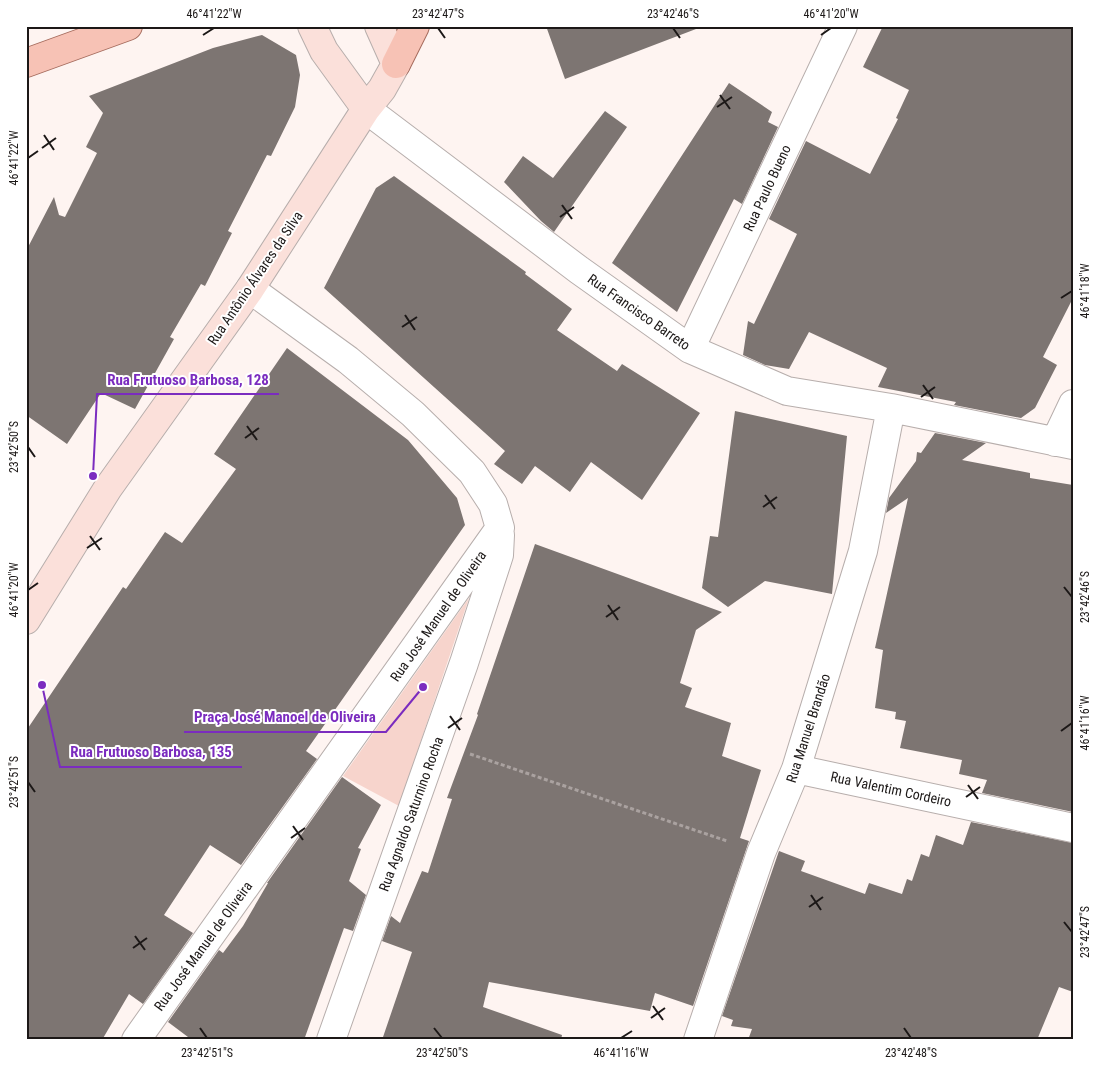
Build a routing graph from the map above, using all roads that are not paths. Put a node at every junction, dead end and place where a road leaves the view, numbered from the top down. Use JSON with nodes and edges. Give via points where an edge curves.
{"nodes":[{"id":1,"x":128,"y":26,"type":"edge"},
{"id":2,"x":312,"y":26,"type":"edge"},
{"id":3,"x":379,"y":26,"type":"edge"},
{"id":4,"x":415,"y":26,"type":"edge"},
{"id":5,"x":844,"y":26,"type":"edge"},
{"id":6,"x":26,"y":63,"type":"edge"},
{"id":7,"x":396,"y":64,"type":"junction"},
{"id":8,"x":366,"y":109,"type":"junction"},
{"id":9,"x":250,"y":289,"type":"junction"},
{"id":10,"x":690,"y":349,"type":"junction"},
{"id":11,"x":1073,"y":404,"type":"edge"},
{"id":12,"x":891,"y":408,"type":"junction"},
{"id":13,"x":1064,"y":443,"type":"edge"},
{"id":14,"x":500,"y":528,"type":"junction"},
{"id":15,"x":26,"y":620,"type":"edge"},
{"id":16,"x":796,"y":770,"type":"junction"},
{"id":17,"x":1073,"y":828,"type":"edge"},
{"id":18,"x":136,"y":1040,"type":"edge"},
{"id":19,"x":331,"y":1040,"type":"edge"},
{"id":20,"x":698,"y":1040,"type":"edge"}],
"edges":[{"from":1,"to":6,"type":"main road"},
{"from":2,"to":8,"type":"street","via":[[324,51]]},
{"from":3,"to":7,"type":"street"},
{"from":4,"to":7,"type":"main road"},
{"from":5,"to":10,"type":"street","name":"Rua Paulo Bueno"},
{"from":7,"to":8,"type":"street","name":"Rua Antônio Álvares da Silva"},
{"from":8,"to":9,"type":"street","name":"Rua Antônio Álvares da Silva"},
{"from":8,"to":10,"type":"street","name":"Rua Francisco Barreto","via":[[579,270]]},
{"from":9,"to":14,"type":"street","via":[[348,360],[413,414],[472,472],[493,504]]},
{"from":9,"to":15,"type":"street","name":"Rua Antônio Álvares da Silva","via":[[108,488]]},
{"from":10,"to":12,"type":"street","name":"Rua Francisco Barreto","via":[[787,391]]},
{"from":11,"to":13,"type":"street"},
{"from":12,"to":13,"type":"street","name":"Rua Francisco Barreto"},
{"from":12,"to":16,"type":"street","name":"Rua Manuel Brandão","via":[[863,551]]},
{"from":14,"to":18,"type":"street","name":"Rua José Manuel de Oliveira"},
{"from":14,"to":19,"type":"street","name":"Rua Agnaldo Saturnino Rocha","via":[[499,555],[437,743]]},
{"from":16,"to":17,"type":"street","name":"Rua Valentim Cordeiro"},
{"from":16,"to":20,"type":"street","name":"Rua Manuel Brandão","via":[[761,853]]}]}
